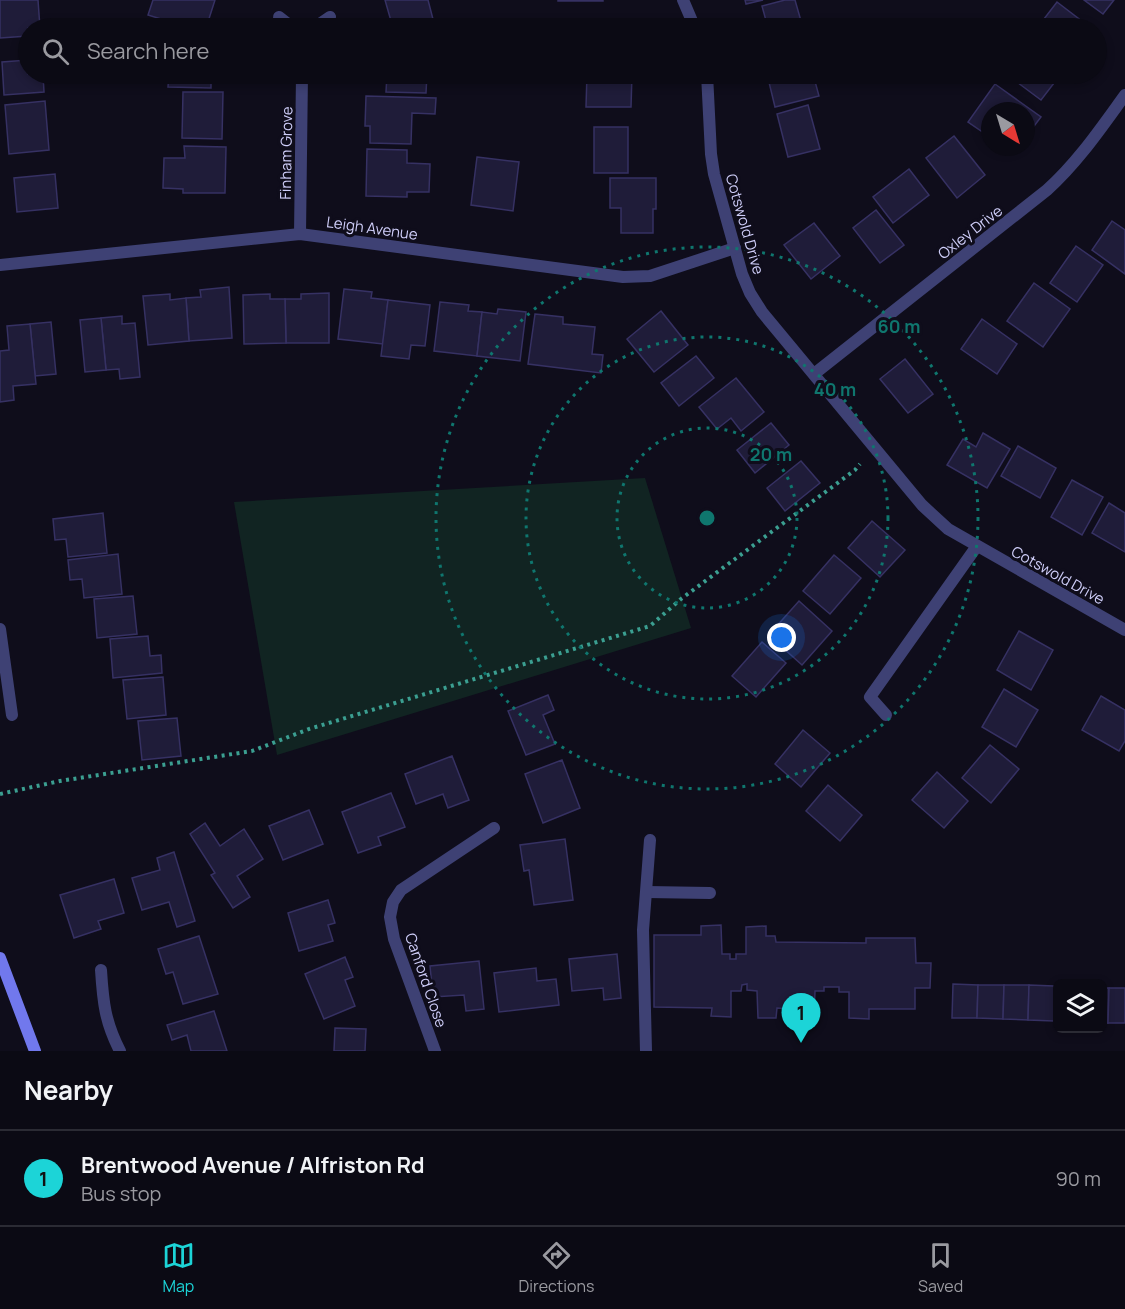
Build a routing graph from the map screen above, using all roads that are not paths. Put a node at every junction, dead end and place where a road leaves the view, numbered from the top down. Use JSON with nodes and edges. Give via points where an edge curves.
{"nodes":[{"id":1,"x":683,"y":0,"type":"edge"},
{"id":2,"x":691,"y":18,"type":"edge"},
{"id":3,"x":302,"y":84,"type":"edge"},
{"id":4,"x":708,"y":84,"type":"edge"},
{"id":5,"x":1125,"y":95,"type":"edge"},
{"id":6,"x":300,"y":234,"type":"junction"},
{"id":7,"x":735,"y":248,"type":"junction"},
{"id":8,"x":0,"y":265,"type":"edge"},
{"id":9,"x":814,"y":374,"type":"junction"},
{"id":10,"x":977,"y":546,"type":"junction"},
{"id":11,"x":0,"y":629,"type":"edge"},
{"id":12,"x":1125,"y":630,"type":"edge"},
{"id":13,"x":12,"y":715,"type":"dead end"},
{"id":14,"x":886,"y":715,"type":"dead end"},
{"id":15,"x":494,"y":828,"type":"dead end"},
{"id":16,"x":650,"y":840,"type":"dead end"},
{"id":17,"x":646,"y":892,"type":"junction"},
{"id":18,"x":710,"y":893,"type":"dead end"},
{"id":19,"x":0,"y":958,"type":"edge"},
{"id":20,"x":101,"y":970,"type":"dead end"},
{"id":21,"x":35,"y":1051,"type":"edge"},
{"id":22,"x":120,"y":1051,"type":"edge"},
{"id":23,"x":435,"y":1051,"type":"edge"},
{"id":24,"x":646,"y":1051,"type":"edge"}],
"edges":[{"from":1,"to":2,"type":"street"},
{"from":3,"to":6,"type":"street","name":"Finham Grove"},
{"from":4,"to":7,"type":"street","name":"Cotswold Drive","via":[[714,174]]},
{"from":5,"to":9,"type":"street","name":"Oxley Drive","via":[[1064,176]]},
{"from":6,"to":7,"type":"street","name":"Leigh Avenue","via":[[623,277],[650,276]]},
{"from":6,"to":8,"type":"street","name":"Leigh Avenue"},
{"from":7,"to":9,"type":"street","name":"Cotswold Drive","via":[[756,302]]},
{"from":9,"to":10,"type":"street","name":"Cotswold Drive","via":[[922,505],[948,530]]},
{"from":10,"to":12,"type":"street","name":"Cotswold Drive"},
{"from":10,"to":14,"type":"street","via":[[870,697]]},
{"from":11,"to":13,"type":"street"},
{"from":15,"to":23,"type":"street","name":"Canford Close","via":[[401,890],[393,902],[390,917],[394,939]]},
{"from":16,"to":17,"type":"street"},
{"from":17,"to":18,"type":"street"},
{"from":17,"to":24,"type":"street"},
{"from":19,"to":21,"type":"main road"},
{"from":20,"to":22,"type":"street","via":[[103,1004]]}]}
